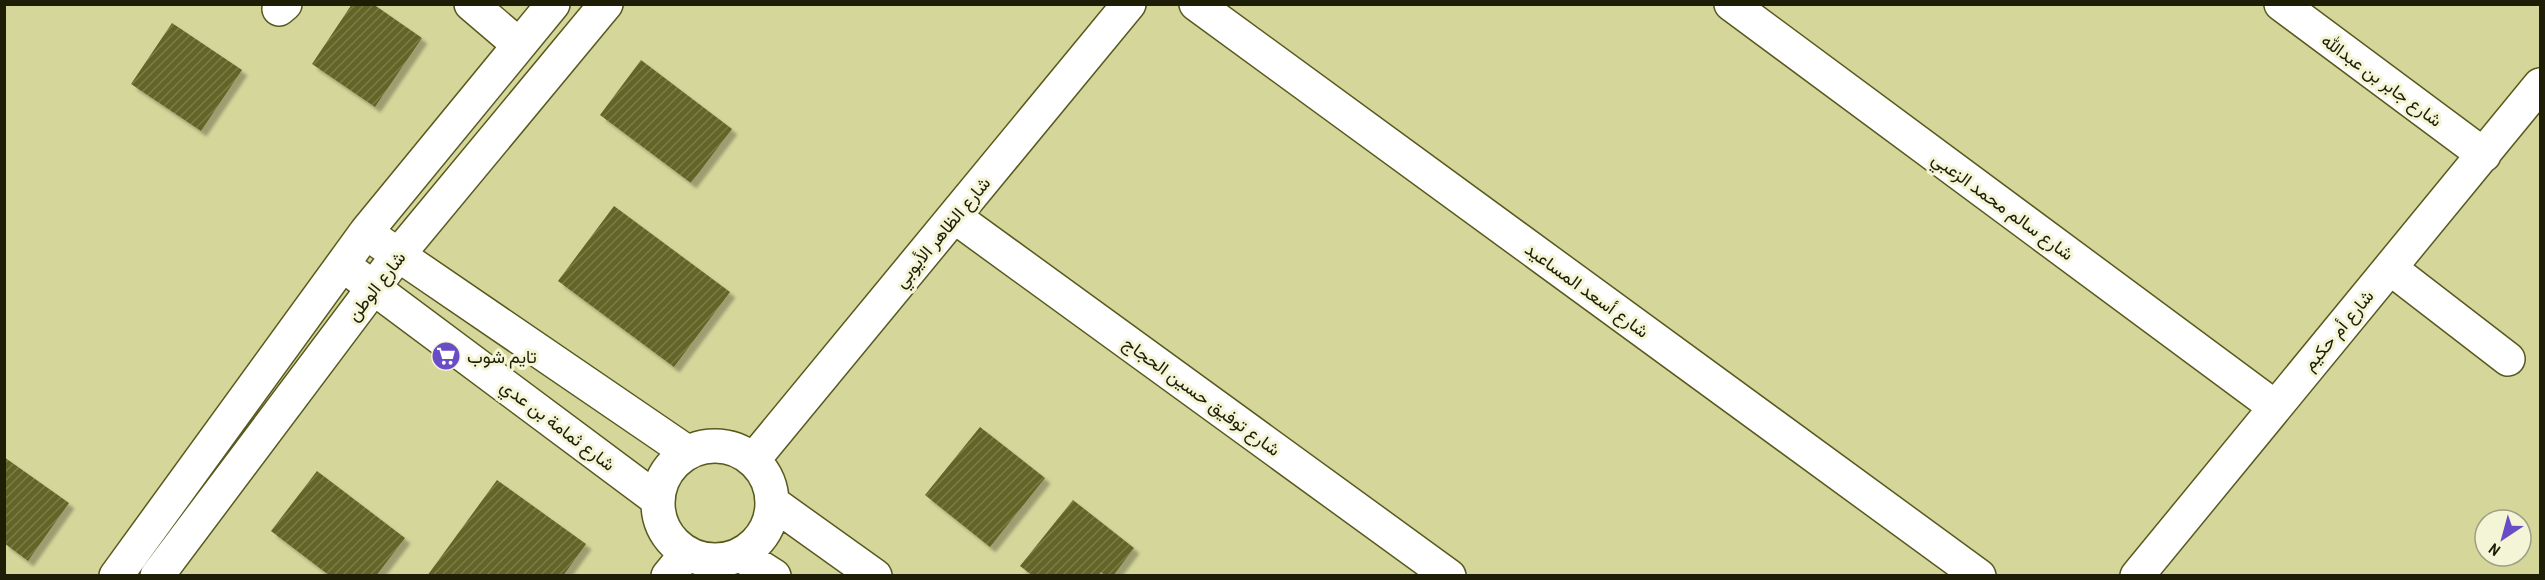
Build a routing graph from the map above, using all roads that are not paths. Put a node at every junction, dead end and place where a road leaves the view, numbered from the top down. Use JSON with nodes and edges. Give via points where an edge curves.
{"nodes":[{"id":1,"x":471,"y":4,"type":"edge"},
{"id":2,"x":553,"y":4,"type":"edge"},
{"id":3,"x":606,"y":4,"type":"edge"},
{"id":4,"x":1128,"y":4,"type":"edge"},
{"id":5,"x":1196,"y":4,"type":"edge"},
{"id":6,"x":1731,"y":4,"type":"edge"},
{"id":7,"x":2281,"y":4,"type":"edge"},
{"id":8,"x":519,"y":45,"type":"junction"},
{"id":9,"x":2541,"y":85,"type":"edge"},
{"id":10,"x":2484,"y":155,"type":"junction"},
{"id":11,"x":955,"y":216,"type":"junction"},
{"id":12,"x":366,"y":232,"type":"junction"},
{"id":13,"x":398,"y":255,"type":"junction"},
{"id":14,"x":341,"y":265,"type":"junction"},
{"id":15,"x":2390,"y":268,"type":"junction"},
{"id":16,"x":374,"y":287,"type":"junction"},
{"id":17,"x":2508,"y":359,"type":"dead end"},
{"id":18,"x":2275,"y":407,"type":"junction"},
{"id":19,"x":687,"y":452,"type":"junction"},
{"id":20,"x":754,"y":459,"type":"junction"},
{"id":21,"x":658,"y":500,"type":"junction"},
{"id":22,"x":773,"y":503,"type":"junction"},
{"id":23,"x":741,"y":555,"type":"junction"},
{"id":24,"x":678,"y":564,"type":"edge"},
{"id":25,"x":116,"y":576,"type":"edge"},
{"id":26,"x":157,"y":576,"type":"edge"},
{"id":27,"x":774,"y":576,"type":"edge"},
{"id":28,"x":875,"y":576,"type":"edge"},
{"id":29,"x":1449,"y":576,"type":"edge"},
{"id":30,"x":1979,"y":576,"type":"edge"},
{"id":31,"x":2137,"y":576,"type":"edge"}],
"edges":[{"from":1,"to":8,"type":"street"},
{"from":2,"to":8,"type":"street"},
{"from":3,"to":13,"type":"street","name":"شارع الوطن"},
{"from":4,"to":11,"type":"street","name":"شارع الظاهر الأيوبي"},
{"from":5,"to":30,"type":"street","name":"شارع أسعد المساعيد"},
{"from":6,"to":18,"type":"street","name":"شارع سالم محمد الزعبي"},
{"from":7,"to":10,"type":"street","name":"شارع جابر بن عبدالله"},
{"from":8,"to":12,"type":"street"},
{"from":9,"to":10,"type":"street","name":"شارع أم حكيم"},
{"from":10,"to":15,"type":"street","name":"شارع أم حكيم"},
{"from":11,"to":20,"type":"street","name":"شارع الظاهر الأيوبي"},
{"from":11,"to":29,"type":"street","name":"شارع توفيق حسين الحجاج"},
{"from":12,"to":13,"type":"street"},
{"from":12,"to":14,"type":"street"},
{"from":13,"to":16,"type":"street","name":"شارع الوطن"},
{"from":13,"to":19,"type":"street"},
{"from":14,"to":16,"type":"street","name":"شارع ثمامة بن عدي"},
{"from":14,"to":25,"type":"street"},
{"from":15,"to":17,"type":"street"},
{"from":15,"to":18,"type":"street","name":"شارع أم حكيم"},
{"from":16,"to":21,"type":"street","name":"شارع ثمامة بن عدي"},
{"from":16,"to":26,"type":"street","name":"شارع الوطن"},
{"from":18,"to":31,"type":"street","name":"شارع أم حكيم"},
{"from":19,"to":20,"type":"street","via":[[710,445],[733,448]]},
{"from":19,"to":21,"type":"street","via":[[666,472]]},
{"from":20,"to":22,"type":"street","via":[[768,479]]},
{"from":21,"to":24,"type":"street","via":[[661,521]]},
{"from":22,"to":23,"type":"street","via":[[769,524],[758,542]]},
{"from":22,"to":28,"type":"street"},
{"from":23,"to":24,"type":"street"},
{"from":23,"to":27,"type":"street"}]}
